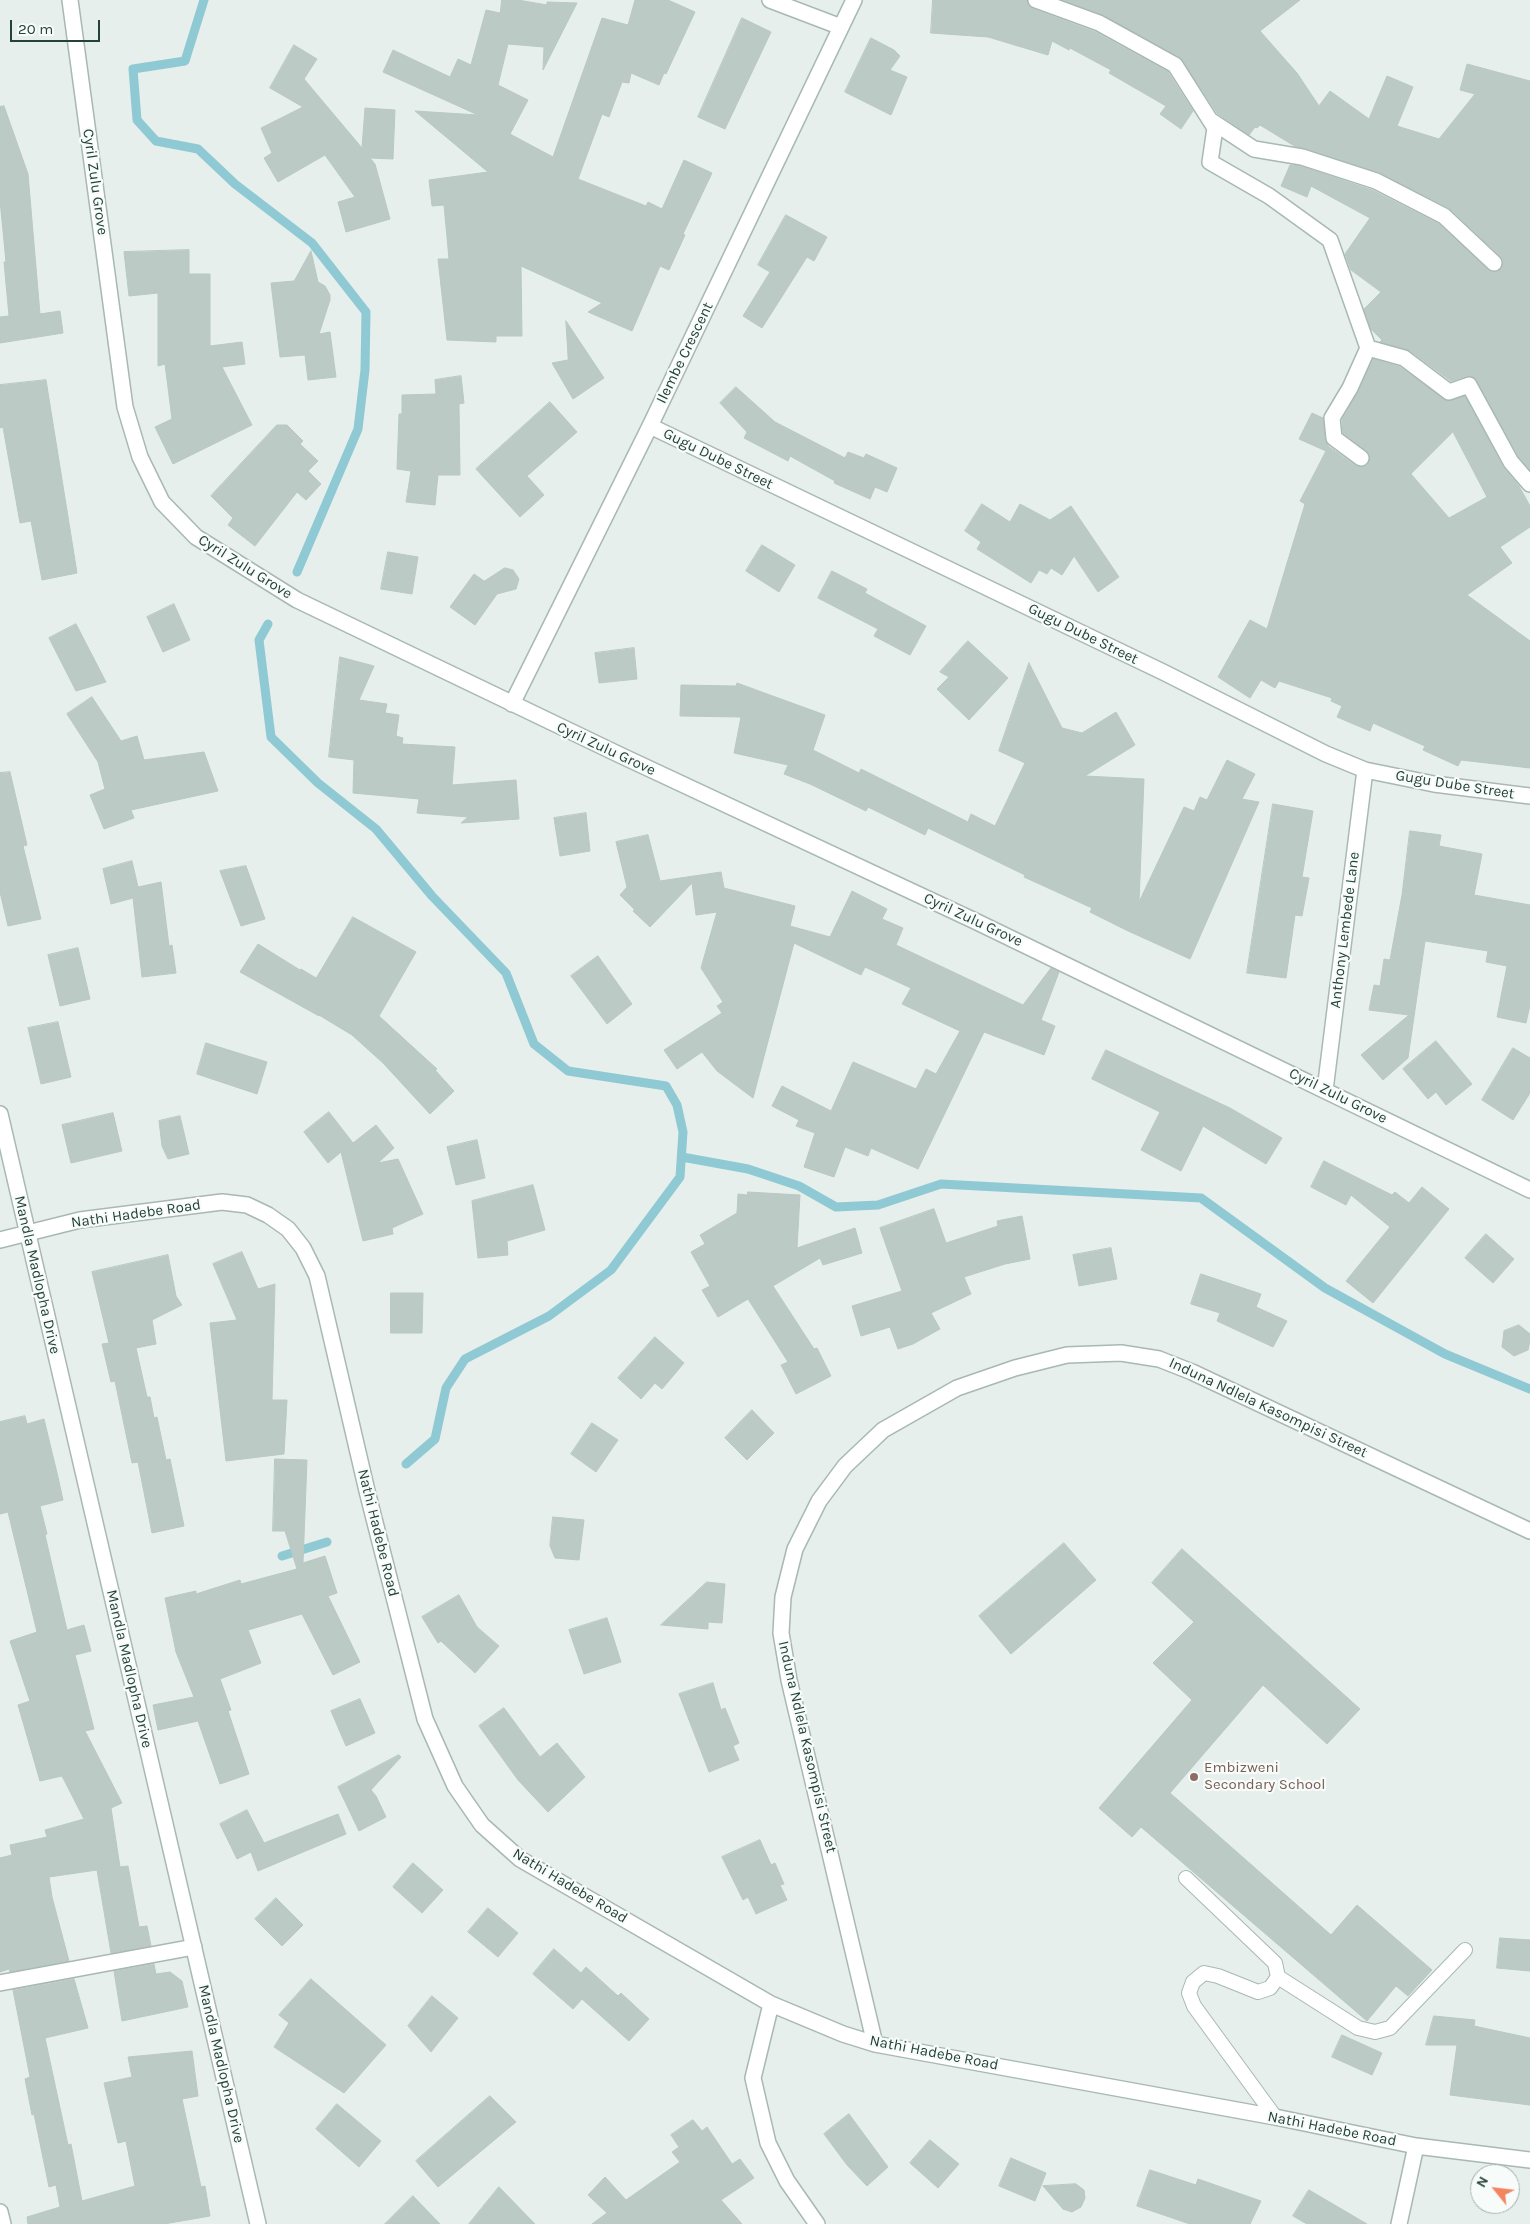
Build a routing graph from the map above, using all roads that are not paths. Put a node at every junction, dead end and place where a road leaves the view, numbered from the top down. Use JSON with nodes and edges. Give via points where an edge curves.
{"nodes":[{"id":1,"x":70,"y":0,"type":"edge"},
{"id":2,"x":770,"y":0,"type":"edge"},
{"id":3,"x":854,"y":0,"type":"edge"},
{"id":4,"x":1036,"y":0,"type":"edge"},
{"id":5,"x":841,"y":27,"type":"junction"},
{"id":6,"x":1210,"y":120,"type":"junction"},
{"id":7,"x":1494,"y":264,"type":"dead end"},
{"id":8,"x":1368,"y":348,"type":"junction"},
{"id":9,"x":650,"y":426,"type":"junction"},
{"id":10,"x":1361,"y":458,"type":"dead end"},
{"id":11,"x":1530,"y":484,"type":"edge"},
{"id":12,"x":512,"y":704,"type":"junction"},
{"id":13,"x":1365,"y":770,"type":"junction"},
{"id":14,"x":1530,"y":796,"type":"edge"},
{"id":15,"x":1326,"y":1090,"type":"junction"},
{"id":16,"x":0,"y":1114,"type":"edge"},
{"id":17,"x":1530,"y":1190,"type":"edge"},
{"id":18,"x":27,"y":1234,"type":"junction"},
{"id":19,"x":0,"y":1240,"type":"edge"},
{"id":20,"x":1530,"y":1531,"type":"edge"},
{"id":21,"x":1186,"y":1878,"type":"dead end"},
{"id":22,"x":194,"y":1947,"type":"junction"},
{"id":23,"x":1465,"y":1950,"type":"dead end"},
{"id":24,"x":1278,"y":1977,"type":"junction"},
{"id":25,"x":0,"y":1983,"type":"edge"},
{"id":26,"x":771,"y":2004,"type":"junction"},
{"id":27,"x":875,"y":2044,"type":"junction"},
{"id":28,"x":1275,"y":2117,"type":"junction"},
{"id":29,"x":1416,"y":2146,"type":"junction"},
{"id":30,"x":1530,"y":2160,"type":"edge"},
{"id":31,"x":0,"y":2212,"type":"edge"},
{"id":32,"x":3,"y":2224,"type":"edge"},
{"id":33,"x":258,"y":2224,"type":"edge"},
{"id":34,"x":817,"y":2224,"type":"edge"},
{"id":35,"x":1399,"y":2224,"type":"edge"}],
"edges":[{"from":1,"to":12,"type":"street","name":"Cyril Zulu Grove","via":[[125,407],[140,457],[162,502],[196,537],[297,600]]},
{"from":2,"to":5,"type":"street"},
{"from":3,"to":5,"type":"street","name":"Ilembe Crescent"},
{"from":4,"to":6,"type":"street","via":[[1099,23],[1175,65]]},
{"from":5,"to":9,"type":"street","name":"Ilembe Crescent"},
{"from":6,"to":7,"type":"street","via":[[1254,149],[1302,157],[1376,181],[1444,216]]},
{"from":6,"to":8,"type":"street","via":[[1214,128],[1210,162],[1269,196],[1330,240]]},
{"from":8,"to":10,"type":"street","via":[[1332,418],[1334,438]]},
{"from":8,"to":11,"type":"street","via":[[1404,358],[1449,392],[1469,385],[1511,462]]},
{"from":9,"to":12,"type":"street","name":"Ilembe Crescent"},
{"from":9,"to":13,"type":"street","name":"Gugu Dube Street"},
{"from":12,"to":15,"type":"street","name":"Cyril Zulu Grove"},
{"from":13,"to":14,"type":"street","name":"Gugu Dube Street","via":[[1434,784]]},
{"from":13,"to":15,"type":"street","name":"Anthony Lembede Lane"},
{"from":15,"to":17,"type":"street","name":"Cyril Zulu Grove"},
{"from":16,"to":18,"type":"street","name":"Mandla Madlopha Drive"},
{"from":18,"to":19,"type":"street","name":"Nathi Hadebe Road"},
{"from":18,"to":22,"type":"street","name":"Mandla Madlopha Drive"},
{"from":18,"to":26,"type":"street","name":"Nathi Hadebe Road","via":[[80,1220],[222,1202],[247,1205],[288,1228],[317,1276],[425,1719],[455,1786],[482,1824],[520,1859]]},
{"from":20,"to":27,"type":"street","name":"Induna Ndlela Kasompisi Street","via":[[1192,1372],[1159,1359],[1121,1352],[1067,1355],[1014,1368],[957,1388],[883,1430],[845,1466],[819,1501],[795,1549],[783,1597],[781,1633],[789,1680]]},
{"from":21,"to":24,"type":"lane","via":[[1275,1963]]},
{"from":22,"to":25,"type":"street"},
{"from":22,"to":33,"type":"street","name":"Mandla Madlopha Drive"},
{"from":23,"to":24,"type":"lane","via":[[1390,2028],[1375,2032],[1358,2028]]},
{"from":24,"to":28,"type":"lane","via":[[1270,1988],[1258,1992],[1204,1973],[1193,1982],[1189,1993],[1194,2006]]},
{"from":26,"to":27,"type":"street","name":"Nathi Hadebe Road"},
{"from":26,"to":34,"type":"street","via":[[753,2078],[768,2143],[787,2180]]},
{"from":27,"to":28,"type":"street","name":"Nathi Hadebe Road"},
{"from":28,"to":29,"type":"street","name":"Nathi Hadebe Road"},
{"from":29,"to":30,"type":"street","name":"Nathi Hadebe Road"},
{"from":29,"to":35,"type":"street"},
{"from":31,"to":32,"type":"street"}]}
